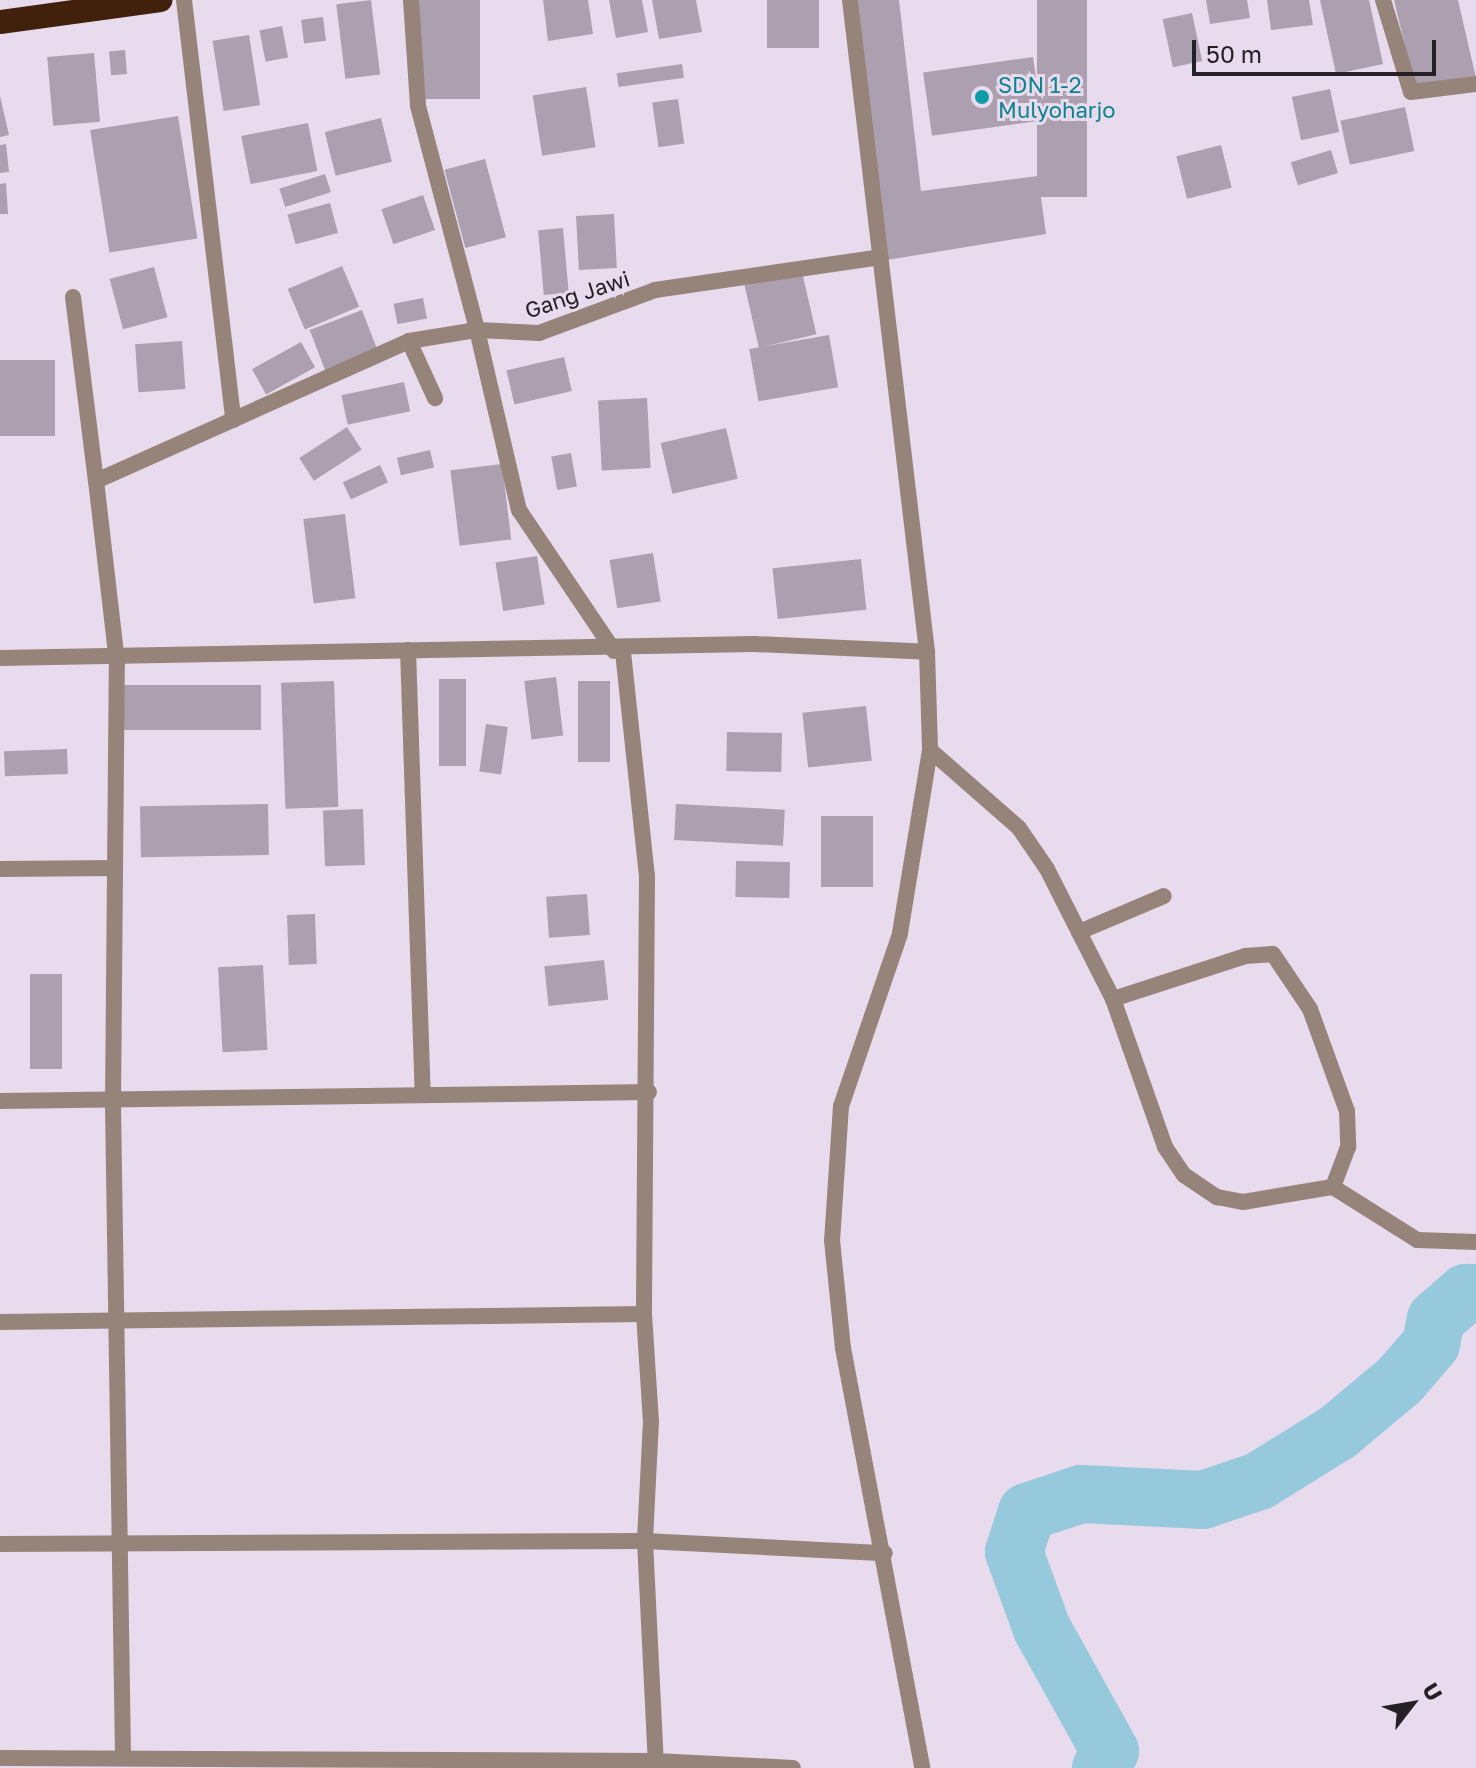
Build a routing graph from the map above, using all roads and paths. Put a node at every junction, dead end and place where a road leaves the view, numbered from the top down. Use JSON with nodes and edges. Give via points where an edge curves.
{"nodes":[{"id":1,"x":160,"y":0,"type":"edge"},
{"id":2,"x":184,"y":0,"type":"edge"},
{"id":3,"x":411,"y":0,"type":"edge"},
{"id":4,"x":850,"y":0,"type":"edge"},
{"id":5,"x":1383,"y":0,"type":"edge"},
{"id":6,"x":91,"y":6,"type":"edge"},
{"id":7,"x":0,"y":22,"type":"edge"},
{"id":8,"x":1476,"y":84,"type":"edge"},
{"id":9,"x":881,"y":257,"type":"junction"},
{"id":10,"x":73,"y":297,"type":"dead end"},
{"id":11,"x":477,"y":330,"type":"junction"},
{"id":12,"x":409,"y":341,"type":"junction"},
{"id":13,"x":435,"y":398,"type":"dead end"},
{"id":14,"x":233,"y":420,"type":"junction"},
{"id":15,"x":96,"y":481,"type":"junction"},
{"id":16,"x":408,"y":650,"type":"junction"},
{"id":17,"x":618,"y":651,"type":"junction"},
{"id":18,"x":927,"y":652,"type":"junction"},
{"id":19,"x":0,"y":658,"type":"edge"},
{"id":20,"x":117,"y":662,"type":"junction"},
{"id":21,"x":930,"y":750,"type":"junction"},
{"id":22,"x":115,"y":868,"type":"junction"},
{"id":23,"x":0,"y":869,"type":"edge"},
{"id":24,"x":1164,"y":896,"type":"dead end"},
{"id":25,"x":1079,"y":932,"type":"junction"},
{"id":26,"x":1113,"y":999,"type":"junction"},
{"id":27,"x":649,"y":1092,"type":"junction"},
{"id":28,"x":423,"y":1093,"type":"junction"},
{"id":29,"x":0,"y":1101,"type":"edge"},
{"id":30,"x":113,"y":1102,"type":"junction"},
{"id":31,"x":1333,"y":1187,"type":"junction"},
{"id":32,"x":1476,"y":1242,"type":"edge"},
{"id":33,"x":644,"y":1314,"type":"junction"},
{"id":34,"x":114,"y":1321,"type":"junction"},
{"id":35,"x":0,"y":1322,"type":"edge"},
{"id":36,"x":645,"y":1541,"type":"junction"},
{"id":37,"x":119,"y":1543,"type":"junction"},
{"id":38,"x":0,"y":1544,"type":"edge"},
{"id":39,"x":885,"y":1553,"type":"junction"},
{"id":40,"x":123,"y":1756,"type":"junction"},
{"id":41,"x":0,"y":1758,"type":"edge"},
{"id":42,"x":656,"y":1764,"type":"edge"},
{"id":43,"x":793,"y":1768,"type":"edge"},
{"id":44,"x":922,"y":1768,"type":"edge"}],
"edges":[{"from":1,"to":6,"type":"highway"},
{"from":2,"to":14,"type":"street"},
{"from":3,"to":11,"type":"street","via":[[418,106]]},
{"from":4,"to":9,"type":"street"},
{"from":5,"to":8,"type":"street","via":[[1411,92]]},
{"from":6,"to":7,"type":"highway"},
{"from":9,"to":11,"type":"street","name":"Gang Jawi","via":[[655,290],[539,333]]},
{"from":9,"to":18,"type":"street"},
{"from":10,"to":15,"type":"street"},
{"from":11,"to":12,"type":"street","name":"Gang Jawi"},
{"from":11,"to":17,"type":"street","via":[[519,510]]},
{"from":12,"to":13,"type":"street"},
{"from":12,"to":14,"type":"street","name":"Gang Jawi"},
{"from":14,"to":15,"type":"street","name":"Gang Jawi"},
{"from":15,"to":20,"type":"street"},
{"from":16,"to":17,"type":"street"},
{"from":16,"to":20,"type":"street"},
{"from":16,"to":28,"type":"street"},
{"from":17,"to":18,"type":"street","via":[[754,644]]},
{"from":17,"to":27,"type":"street","via":[[647,876]]},
{"from":18,"to":21,"type":"street"},
{"from":19,"to":20,"type":"street"},
{"from":20,"to":22,"type":"street"},
{"from":21,"to":25,"type":"street","via":[[1019,828]]},
{"from":21,"to":39,"type":"street","via":[[914,875],[841,1106],[837,1148],[832,1240],[843,1348]]},
{"from":22,"to":23,"type":"street"},
{"from":22,"to":30,"type":"street"},
{"from":24,"to":25,"type":"street"},
{"from":25,"to":26,"type":"street"},
{"from":26,"to":31,"type":"street","via":[[1165,1147],[1184,1175],[1217,1197],[1243,1202]]},
{"from":26,"to":31,"type":"street","via":[[1245,956],[1280,960],[1310,1009],[1347,1111],[1348,1147]]},
{"from":27,"to":28,"type":"street"},
{"from":27,"to":33,"type":"street"},
{"from":28,"to":30,"type":"street"},
{"from":29,"to":30,"type":"street"},
{"from":30,"to":34,"type":"street"},
{"from":31,"to":32,"type":"street","via":[[1417,1240]]},
{"from":33,"to":34,"type":"street"},
{"from":33,"to":36,"type":"street","via":[[651,1421]]},
{"from":34,"to":35,"type":"street"},
{"from":34,"to":37,"type":"street"},
{"from":36,"to":37,"type":"street"},
{"from":36,"to":39,"type":"street"},
{"from":36,"to":42,"type":"street"},
{"from":37,"to":38,"type":"street"},
{"from":37,"to":40,"type":"street"},
{"from":39,"to":44,"type":"street"},
{"from":40,"to":41,"type":"street"},
{"from":40,"to":42,"type":"street"},
{"from":42,"to":43,"type":"street"}]}
